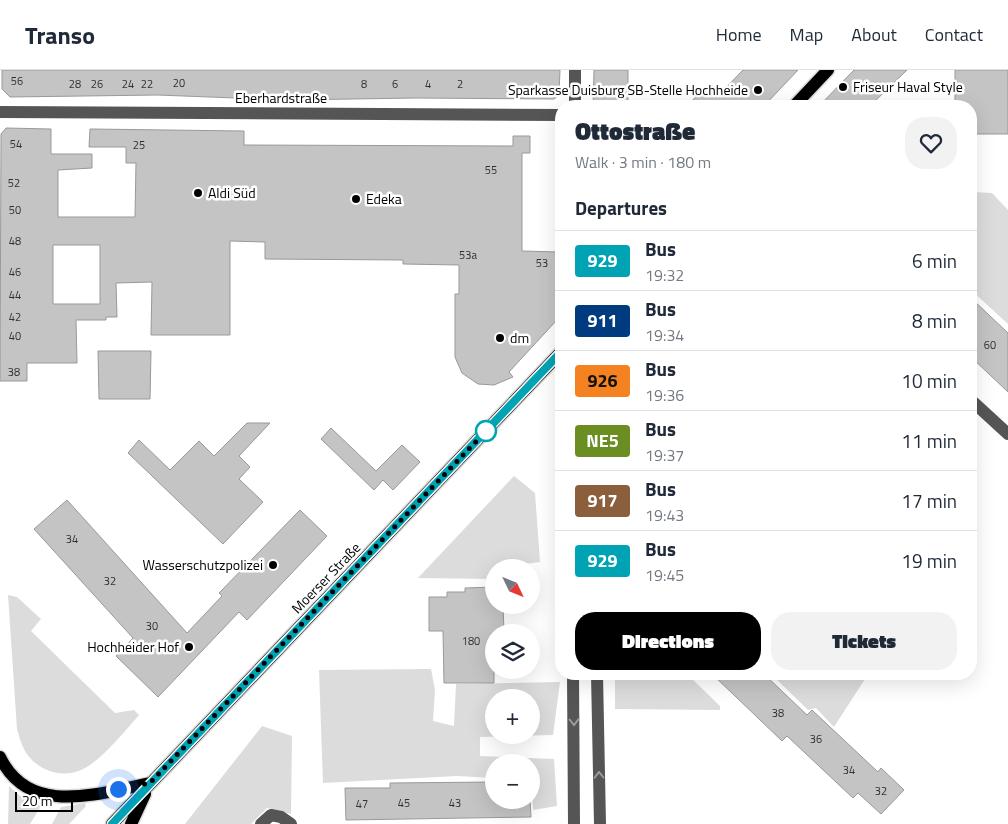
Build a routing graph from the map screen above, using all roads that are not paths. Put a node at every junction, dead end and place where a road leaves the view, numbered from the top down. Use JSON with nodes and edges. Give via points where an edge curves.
{"nodes":[{"id":1,"x":575,"y":70,"type":"edge"},
{"id":2,"x":828,"y":70,"type":"edge"},
{"id":3,"x":574,"y":100,"type":"edge"},
{"id":4,"x":800,"y":100,"type":"edge"},
{"id":5,"x":0,"y":112,"type":"edge"},
{"id":6,"x":555,"y":115,"type":"edge"},
{"id":7,"x":555,"y":358,"type":"edge"},
{"id":8,"x":977,"y":406,"type":"edge"},
{"id":9,"x":1008,"y":434,"type":"edge"},
{"id":10,"x":573,"y":680,"type":"edge"},
{"id":11,"x":597,"y":680,"type":"edge"},
{"id":12,"x":0,"y":757,"type":"edge"},
{"id":13,"x":150,"y":783,"type":"junction"},
{"id":14,"x":112,"y":824,"type":"edge"},
{"id":15,"x":131,"y":824,"type":"edge"},
{"id":16,"x":261,"y":824,"type":"edge"},
{"id":17,"x":291,"y":824,"type":"edge"},
{"id":18,"x":574,"y":824,"type":"edge"},
{"id":19,"x":600,"y":824,"type":"edge"}],
"edges":[{"from":1,"to":3,"type":"street"},
{"from":2,"to":4,"type":"main road"},
{"from":5,"to":6,"type":"street","name":"Eberhardstraße"},
{"from":7,"to":13,"type":"main road","name":"Moerser Straße"},
{"from":8,"to":9,"type":"street"},
{"from":10,"to":18,"type":"street","one_way":true},
{"from":19,"to":11,"type":"street","one_way":true},
{"from":12,"to":13,"type":"main road","via":[[6,770],[26,788],[53,797],[70,798]]},
{"from":13,"to":14,"type":"main road","name":"Moerser Straße"},
{"from":13,"to":15,"type":"main road"},
{"from":16,"to":17,"type":"street","via":[[271,815],[282,817]]}]}
